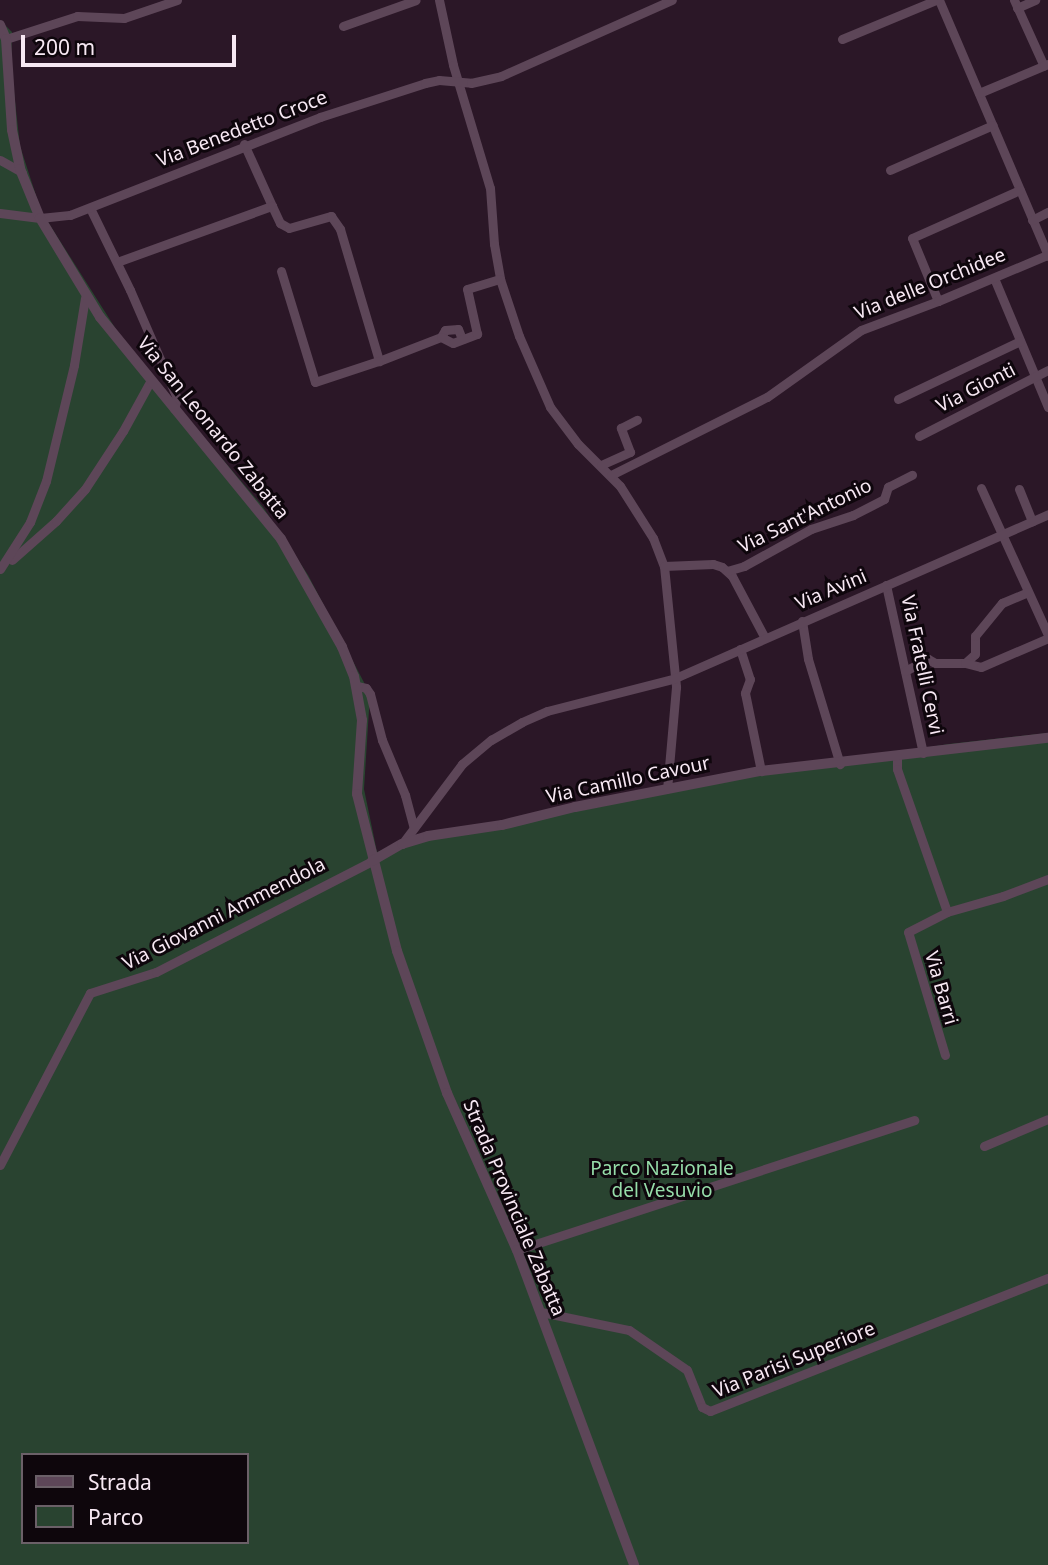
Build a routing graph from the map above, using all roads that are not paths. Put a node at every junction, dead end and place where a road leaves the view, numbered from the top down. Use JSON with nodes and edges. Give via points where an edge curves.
{"nodes":[{"id":1,"x":177,"y":0,"type":"edge"},
{"id":2,"x":416,"y":0,"type":"edge"},
{"id":3,"x":439,"y":0,"type":"edge"},
{"id":4,"x":672,"y":0,"type":"edge"},
{"id":5,"x":937,"y":0,"type":"edge"},
{"id":6,"x":1035,"y":0,"type":"edge"},
{"id":7,"x":1015,"y":4,"type":"edge"},
{"id":8,"x":0,"y":25,"type":"edge"},
{"id":9,"x":343,"y":26,"type":"dead end"},
{"id":10,"x":6,"y":39,"type":"junction"},
{"id":11,"x":842,"y":39,"type":"dead end"},
{"id":12,"x":1046,"y":65,"type":"edge"},
{"id":13,"x":460,"y":83,"type":"junction"},
{"id":14,"x":979,"y":93,"type":"junction"},
{"id":15,"x":993,"y":125,"type":"junction"},
{"id":16,"x":244,"y":144,"type":"junction"},
{"id":17,"x":0,"y":160,"type":"edge"},
{"id":18,"x":890,"y":170,"type":"dead end"},
{"id":19,"x":22,"y":172,"type":"junction"},
{"id":20,"x":1020,"y":190,"type":"junction"},
{"id":21,"x":272,"y":206,"type":"junction"},
{"id":22,"x":90,"y":208,"type":"junction"},
{"id":23,"x":1048,"y":212,"type":"edge"},
{"id":24,"x":0,"y":213,"type":"edge"},
{"id":25,"x":40,"y":218,"type":"junction"},
{"id":26,"x":1032,"y":219,"type":"junction"},
{"id":27,"x":1048,"y":255,"type":"edge"},
{"id":28,"x":117,"y":262,"type":"junction"},
{"id":29,"x":281,"y":271,"type":"dead end"},
{"id":30,"x":994,"y":278,"type":"junction"},
{"id":31,"x":500,"y":279,"type":"junction"},
{"id":32,"x":85,"y":298,"type":"junction"},
{"id":33,"x":938,"y":301,"type":"junction"},
{"id":34,"x":1020,"y":341,"type":"junction"},
{"id":35,"x":378,"y":361,"type":"dead end"},
{"id":36,"x":1048,"y":370,"type":"edge"},
{"id":37,"x":1035,"y":377,"type":"junction"},
{"id":38,"x":151,"y":380,"type":"junction"},
{"id":39,"x":898,"y":399,"type":"dead end"},
{"id":40,"x":1048,"y":407,"type":"edge"},
{"id":41,"x":174,"y":409,"type":"junction"},
{"id":42,"x":637,"y":420,"type":"dead end"},
{"id":43,"x":919,"y":436,"type":"dead end"},
{"id":44,"x":601,"y":465,"type":"junction"},
{"id":45,"x":611,"y":475,"type":"junction"},
{"id":46,"x":912,"y":475,"type":"dead end"},
{"id":47,"x":981,"y":488,"type":"dead end"},
{"id":48,"x":1019,"y":489,"type":"dead end"},
{"id":49,"x":1047,"y":516,"type":"edge"},
{"id":50,"x":1032,"y":521,"type":"junction"},
{"id":51,"x":1003,"y":534,"type":"junction"},
{"id":52,"x":664,"y":566,"type":"junction"},
{"id":53,"x":0,"y":570,"type":"edge"},
{"id":54,"x":727,"y":571,"type":"junction"},
{"id":55,"x":886,"y":585,"type":"junction"},
{"id":56,"x":1028,"y":592,"type":"junction"},
{"id":57,"x":802,"y":621,"type":"junction"},
{"id":58,"x":1048,"y":637,"type":"edge"},
{"id":59,"x":765,"y":638,"type":"junction"},
{"id":60,"x":740,"y":649,"type":"junction"},
{"id":61,"x":965,"y":663,"type":"junction"},
{"id":62,"x":905,"y":671,"type":"junction"},
{"id":63,"x":673,"y":679,"type":"junction"},
{"id":64,"x":358,"y":686,"type":"junction"},
{"id":65,"x":1048,"y":738,"type":"edge"},
{"id":66,"x":923,"y":753,"type":"junction"},
{"id":67,"x":897,"y":757,"type":"junction"},
{"id":68,"x":840,"y":764,"type":"junction"},
{"id":69,"x":761,"y":771,"type":"junction"},
{"id":70,"x":667,"y":789,"type":"junction"},
{"id":71,"x":414,"y":828,"type":"junction"},
{"id":72,"x":402,"y":844,"type":"junction"},
{"id":73,"x":372,"y":861,"type":"junction"},
{"id":74,"x":1048,"y":879,"type":"edge"},
{"id":75,"x":947,"y":912,"type":"junction"},
{"id":76,"x":945,"y":1055,"type":"dead end"},
{"id":77,"x":1048,"y":1119,"type":"edge"},
{"id":78,"x":914,"y":1120,"type":"dead end"},
{"id":79,"x":984,"y":1146,"type":"dead end"},
{"id":80,"x":0,"y":1165,"type":"edge"},
{"id":81,"x":517,"y":1250,"type":"junction"},
{"id":82,"x":1048,"y":1278,"type":"edge"},
{"id":83,"x":541,"y":1312,"type":"junction"},
{"id":84,"x":634,"y":1565,"type":"edge"}],
"edges":[{"from":1,"to":10,"type":"street","via":[[124,18],[77,16]]},
{"from":2,"to":9,"type":"street"},
{"from":3,"to":13,"type":"street"},
{"from":4,"to":13,"type":"street","name":"Via Benedetto Croce","via":[[501,76]]},
{"from":5,"to":11,"type":"street"},
{"from":5,"to":14,"type":"street"},
{"from":6,"to":7,"type":"street"},
{"from":7,"to":12,"type":"street"},
{"from":8,"to":10,"type":"street","name":"Via San Leonardo Zabatta"},
{"from":10,"to":19,"type":"street","name":"Via San Leonardo Zabatta","via":[[12,130]]},
{"from":12,"to":14,"type":"street"},
{"from":13,"to":16,"type":"street","name":"Via Benedetto Croce","via":[[425,83]]},
{"from":13,"to":31,"type":"street","via":[[490,188]]},
{"from":14,"to":15,"type":"street"},
{"from":15,"to":18,"type":"street"},
{"from":15,"to":20,"type":"street"},
{"from":16,"to":21,"type":"street"},
{"from":16,"to":22,"type":"street","name":"Via Benedetto Croce"},
{"from":17,"to":19,"type":"street"},
{"from":19,"to":25,"type":"street","name":"Via San Leonardo Zabatta"},
{"from":20,"to":26,"type":"street"},
{"from":20,"to":33,"type":"street","via":[[912,238]]},
{"from":21,"to":28,"type":"street"},
{"from":21,"to":31,"type":"street","via":[[286,227],[330,216],[336,220],[379,361],[442,337],[452,328],[462,339],[477,334],[467,289]]},
{"from":22,"to":25,"type":"street","name":"Via Benedetto Croce"},
{"from":22,"to":28,"type":"street"},
{"from":23,"to":26,"type":"street"},
{"from":24,"to":25,"type":"street","name":"Via Benedetto Croce"},
{"from":25,"to":32,"type":"street","name":"Via San Leonardo Zabatta"},
{"from":26,"to":27,"type":"street"},
{"from":27,"to":30,"type":"street","name":"Via delle Orchidee"},
{"from":28,"to":41,"type":"street","via":[[177,398]]},
{"from":29,"to":35,"type":"street","via":[[315,382]]},
{"from":30,"to":33,"type":"street","name":"Via delle Orchidee"},
{"from":30,"to":34,"type":"street"},
{"from":31,"to":44,"type":"street","via":[[551,407],[578,444]]},
{"from":32,"to":38,"type":"street","name":"Via San Leonardo Zabatta"},
{"from":32,"to":53,"type":"street","via":[[46,481],[30,522]]},
{"from":33,"to":45,"type":"street","name":"Via delle Orchidee","via":[[861,330],[767,397]]},
{"from":34,"to":37,"type":"street"},
{"from":34,"to":39,"type":"street"},
{"from":36,"to":37,"type":"street","name":"Via Gionti"},
{"from":37,"to":40,"type":"street"},
{"from":37,"to":43,"type":"street","name":"Via Gionti"},
{"from":38,"to":41,"type":"street","name":"Via San Leonardo Zabatta"},
{"from":38,"to":53,"type":"street","via":[[85,489]]},
{"from":41,"to":64,"type":"street","name":"Via San Leonardo Zabatta","via":[[281,539],[342,646]]},
{"from":42,"to":44,"type":"street","via":[[621,428],[630,452]]},
{"from":44,"to":45,"type":"street"},
{"from":45,"to":52,"type":"street","via":[[653,538]]},
{"from":46,"to":54,"type":"street","name":"Via Sant'Antonio","via":[[888,487],[884,499]]},
{"from":47,"to":51,"type":"street"},
{"from":48,"to":50,"type":"street"},
{"from":49,"to":50,"type":"street","name":"Via Avini"},
{"from":50,"to":51,"type":"street","name":"Via Avini"},
{"from":51,"to":55,"type":"street","name":"Via Avini"},
{"from":51,"to":56,"type":"street"},
{"from":52,"to":54,"type":"street","name":"Via Sant'Antonio","via":[[713,564]]},
{"from":52,"to":63,"type":"street"},
{"from":54,"to":59,"type":"street"},
{"from":55,"to":57,"type":"street","name":"Via Avini"},
{"from":55,"to":62,"type":"street","name":"Via Fratelli Cervi"},
{"from":56,"to":58,"type":"street"},
{"from":56,"to":61,"type":"street","via":[[1002,603],[975,636],[975,654]]},
{"from":57,"to":59,"type":"street","name":"Via Avini"},
{"from":57,"to":68,"type":"street","via":[[808,659]]},
{"from":58,"to":61,"type":"street","via":[[981,667]]},
{"from":59,"to":60,"type":"street","name":"Via Avini"},
{"from":60,"to":63,"type":"street","name":"Via Avini"},
{"from":60,"to":69,"type":"street","via":[[750,679],[745,693]]},
{"from":61,"to":62,"type":"street","via":[[940,664],[928,659]]},
{"from":62,"to":66,"type":"street","name":"Via Fratelli Cervi"},
{"from":63,"to":70,"type":"street"},
{"from":63,"to":71,"type":"street","name":"Via Avini","via":[[547,711],[491,740],[462,764]]},
{"from":64,"to":71,"type":"street","via":[[369,694]]},
{"from":64,"to":73,"type":"street","name":"Via San Leonardo Zabatta","via":[[362,720],[357,794]]},
{"from":65,"to":66,"type":"street","name":"Via Camillo Cavour"},
{"from":66,"to":67,"type":"street","name":"Via Camillo Cavour"},
{"from":67,"to":68,"type":"street","name":"Via Camillo Cavour"},
{"from":67,"to":75,"type":"street","via":[[897,769]]},
{"from":68,"to":69,"type":"street","name":"Via Camillo Cavour"},
{"from":69,"to":70,"type":"street","name":"Via Camillo Cavour"},
{"from":70,"to":72,"type":"street","name":"Via Camillo Cavour"},
{"from":71,"to":72,"type":"street","name":"Via Avini"},
{"from":72,"to":73,"type":"street","name":"Via Camillo Cavour"},
{"from":73,"to":80,"type":"street","name":"Via Giovanni Ammendola","via":[[156,972],[90,993]]},
{"from":73,"to":81,"type":"street","name":"Strada Provinciale Zabatta","via":[[397,951],[443,1083]]},
{"from":74,"to":75,"type":"street"},
{"from":75,"to":76,"type":"street","name":"Via Barri","via":[[908,932]]},
{"from":77,"to":79,"type":"street"},
{"from":78,"to":81,"type":"street"},
{"from":81,"to":83,"type":"street","name":"Strada Provinciale Zabatta"},
{"from":82,"to":83,"type":"street","name":"Via Parisi Superiore","via":[[710,1412],[702,1407],[687,1370],[626,1328]]},
{"from":83,"to":84,"type":"street","name":"Strada Provinciale Zabatta"}]}
